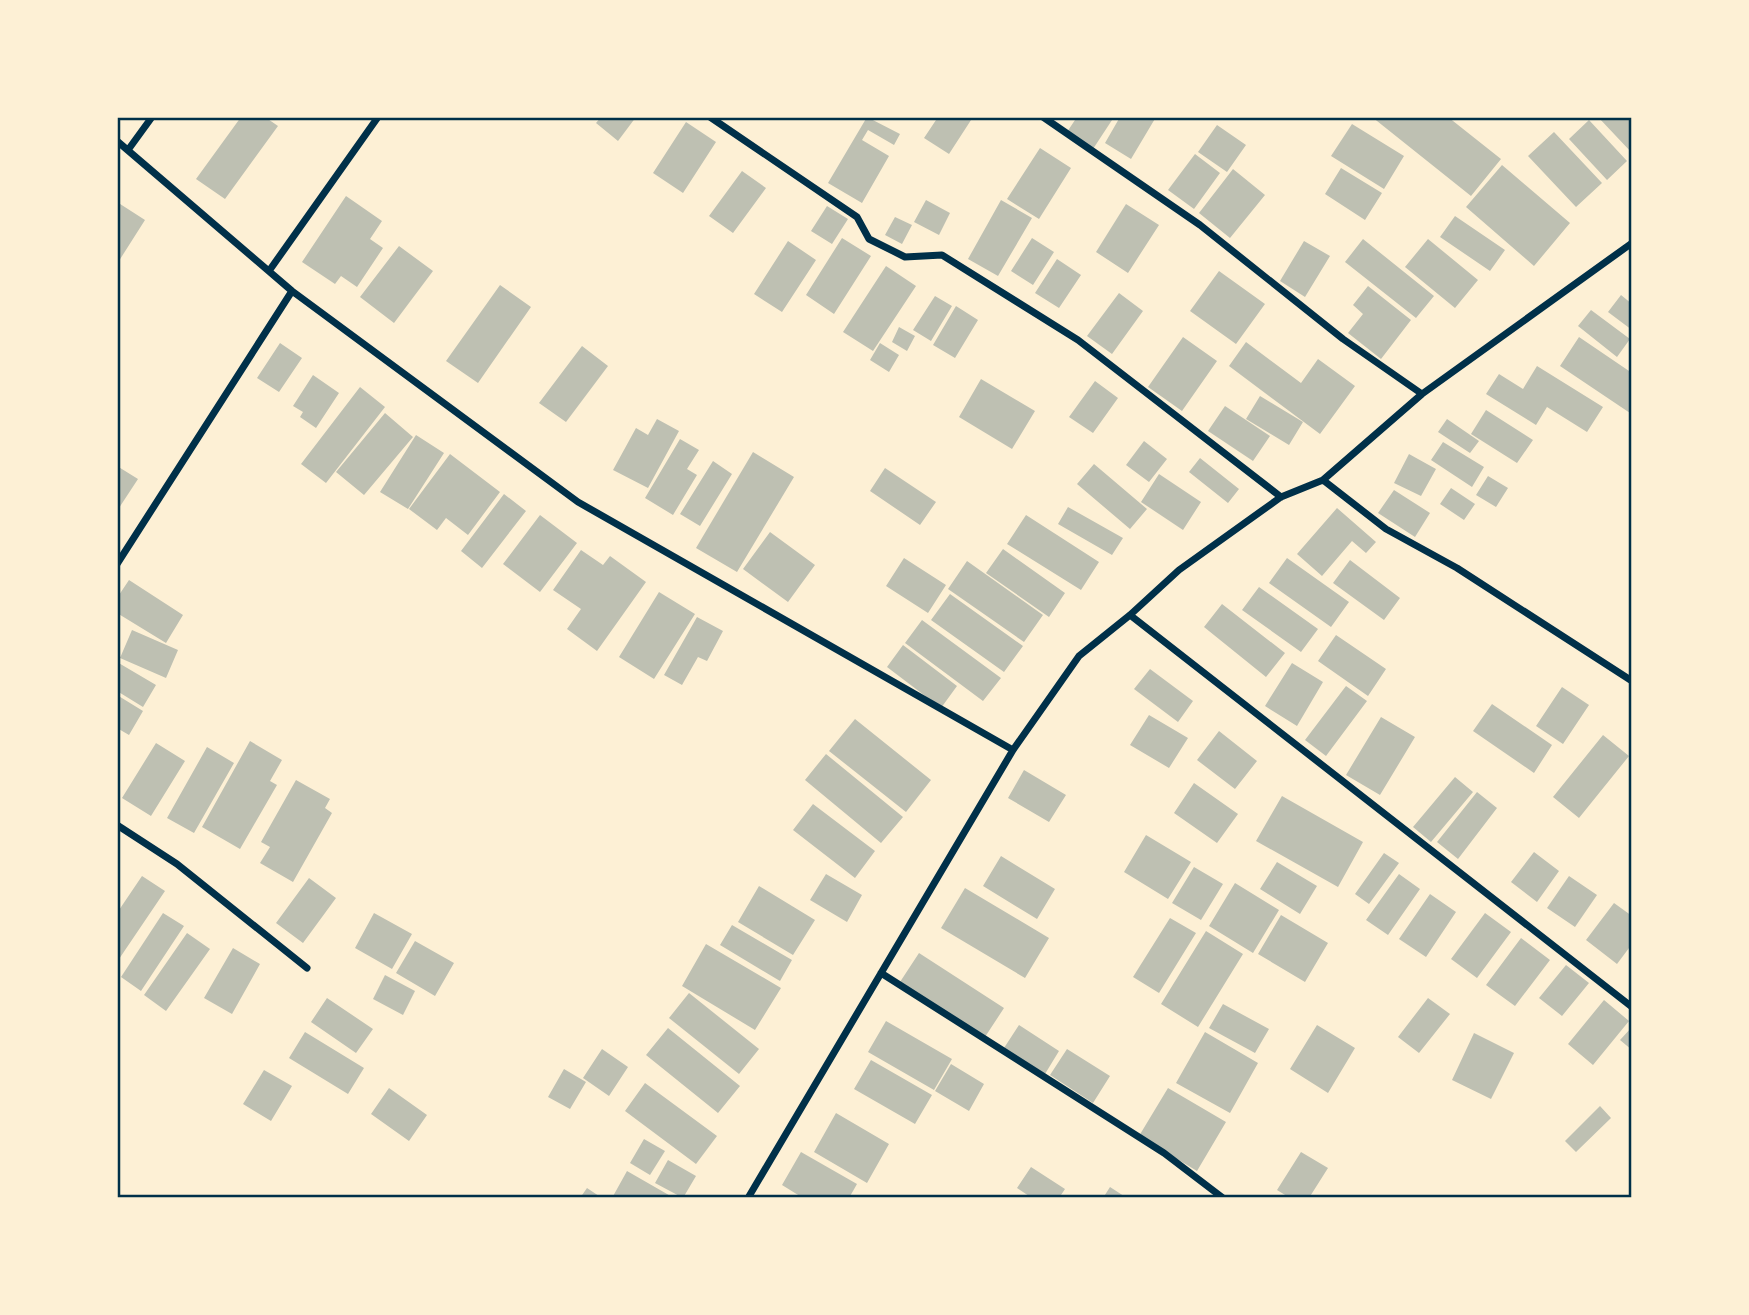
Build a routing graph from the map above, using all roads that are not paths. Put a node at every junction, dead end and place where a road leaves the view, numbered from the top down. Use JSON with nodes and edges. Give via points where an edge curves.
{"nodes":[{"id":1,"x":152,"y":117,"type":"edge"},
{"id":2,"x":378,"y":117,"type":"edge"},
{"id":3,"x":710,"y":117,"type":"edge"},
{"id":4,"x":1043,"y":117,"type":"edge"},
{"id":5,"x":117,"y":141,"type":"edge"},
{"id":6,"x":128,"y":150,"type":"junction"},
{"id":7,"x":1632,"y":243,"type":"edge"},
{"id":8,"x":269,"y":271,"type":"junction"},
{"id":9,"x":292,"y":291,"type":"junction"},
{"id":10,"x":1422,"y":394,"type":"junction"},
{"id":11,"x":1323,"y":480,"type":"junction"},
{"id":12,"x":1280,"y":497,"type":"junction"},
{"id":13,"x":117,"y":564,"type":"edge"},
{"id":14,"x":1130,"y":615,"type":"junction"},
{"id":15,"x":1632,"y":681,"type":"edge"},
{"id":16,"x":1013,"y":750,"type":"junction"},
{"id":17,"x":117,"y":825,"type":"edge"},
{"id":18,"x":307,"y":968,"type":"dead end"},
{"id":19,"x":881,"y":972,"type":"junction"},
{"id":20,"x":1632,"y":1007,"type":"edge"},
{"id":21,"x":748,"y":1198,"type":"edge"},
{"id":22,"x":1223,"y":1198,"type":"edge"}],
"edges":[{"from":1,"to":6,"type":"street"},
{"from":2,"to":8,"type":"street"},
{"from":3,"to":12,"type":"street","via":[[857,217],[869,239],[905,257],[942,255],[1078,340]]},
{"from":4,"to":10,"type":"street","via":[[1200,225],[1343,339]]},
{"from":5,"to":6,"type":"street"},
{"from":6,"to":8,"type":"street"},
{"from":7,"to":10,"type":"street"},
{"from":8,"to":9,"type":"street"},
{"from":9,"to":13,"type":"street"},
{"from":9,"to":16,"type":"street","via":[[578,502]]},
{"from":10,"to":11,"type":"street"},
{"from":11,"to":12,"type":"street"},
{"from":11,"to":15,"type":"street","via":[[1386,529],[1457,568]]},
{"from":12,"to":14,"type":"street","via":[[1179,570]]},
{"from":14,"to":16,"type":"street","via":[[1079,656]]},
{"from":14,"to":20,"type":"street"},
{"from":16,"to":19,"type":"street"},
{"from":17,"to":18,"type":"street","via":[[177,864]]},
{"from":19,"to":21,"type":"street"},
{"from":19,"to":22,"type":"street","via":[[1164,1153]]}]}
